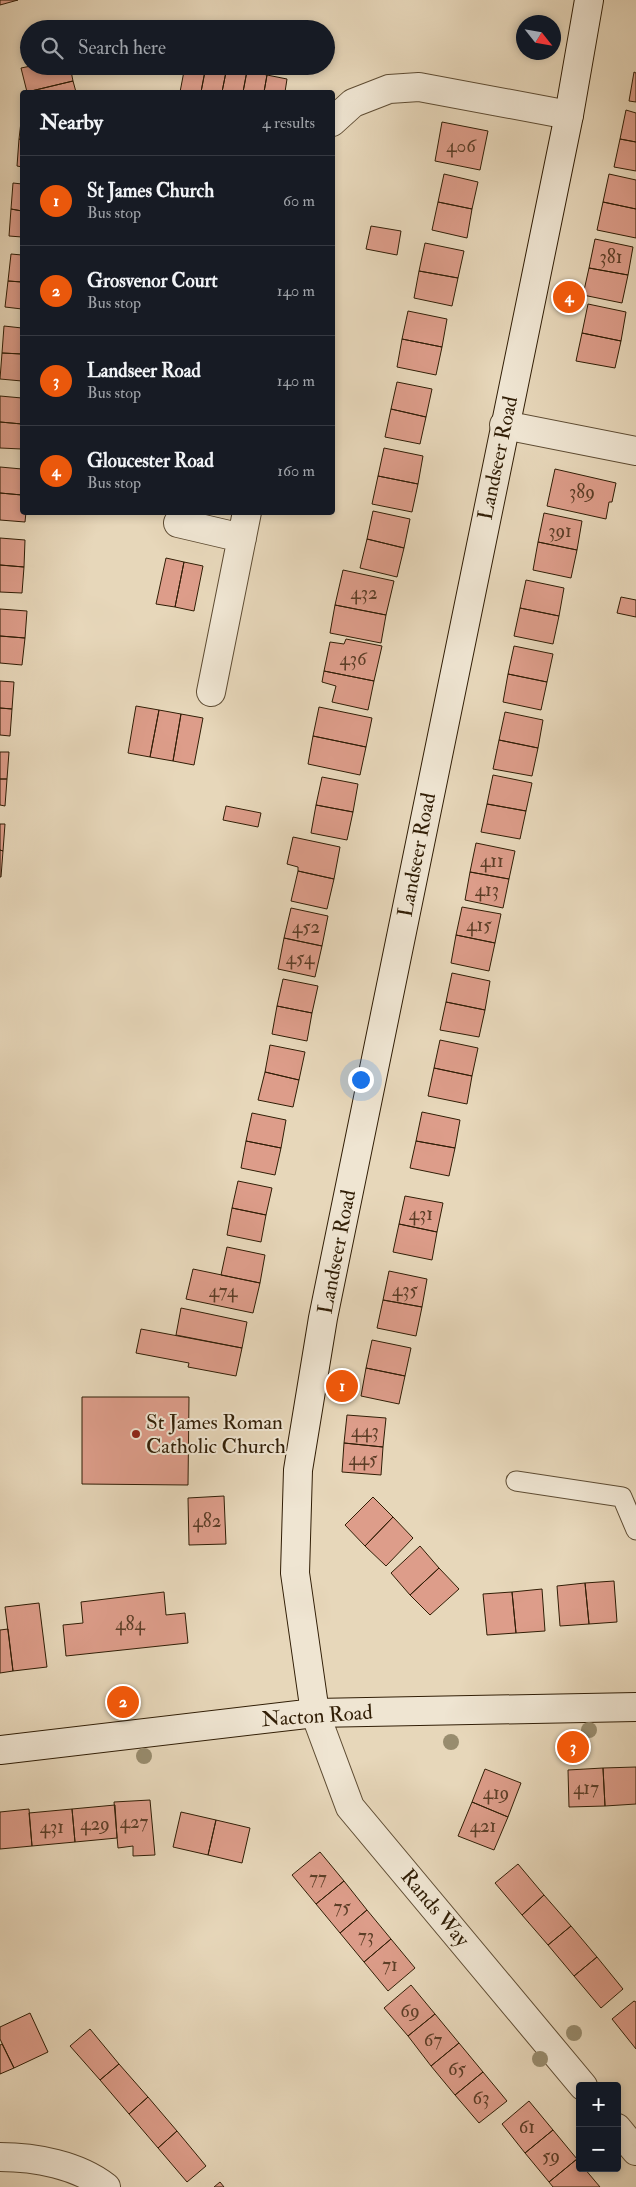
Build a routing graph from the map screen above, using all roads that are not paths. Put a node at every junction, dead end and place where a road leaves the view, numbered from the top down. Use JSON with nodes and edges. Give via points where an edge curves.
{"nodes":[{"id":1,"x":589,"y":0,"type":"edge"},
{"id":2,"x":569,"y":115,"type":"junction"},
{"id":3,"x":335,"y":119,"type":"edge"},
{"id":4,"x":504,"y":424,"type":"junction"},
{"id":5,"x":636,"y":451,"type":"edge"},
{"id":6,"x":178,"y":523,"type":"dead end"},
{"id":7,"x":244,"y":525,"type":"edge"},
{"id":8,"x":211,"y":692,"type":"dead end"},
{"id":9,"x":516,"y":1481,"type":"dead end"},
{"id":10,"x":636,"y":1530,"type":"edge"},
{"id":11,"x":636,"y":1707,"type":"edge"},
{"id":12,"x":315,"y":1713,"type":"junction"},
{"id":13,"x":0,"y":1750,"type":"edge"},
{"id":14,"x":580,"y":2082,"type":"edge"},
{"id":15,"x":621,"y":2133,"type":"edge"},
{"id":16,"x":636,"y":2151,"type":"edge"},
{"id":17,"x":0,"y":2157,"type":"edge"},
{"id":18,"x":106,"y":2187,"type":"edge"}],
"edges":[{"from":1,"to":2,"type":"street","name":"Landseer Road"},
{"from":2,"to":3,"type":"street","via":[[419,87],[389,89],[353,103]]},
{"from":2,"to":4,"type":"street","name":"Landseer Road"},
{"from":4,"to":5,"type":"street"},
{"from":4,"to":12,"type":"street","name":"Landseer Road","via":[[325,1308],[298,1470],[295,1572]]},
{"from":6,"to":7,"type":"street"},
{"from":7,"to":8,"type":"street"},
{"from":9,"to":10,"type":"lane","via":[[622,1497]]},
{"from":11,"to":12,"type":"street","name":"Nacton Road"},
{"from":12,"to":13,"type":"street","name":"Nacton Road"},
{"from":12,"to":14,"type":"street","name":"Rands Way","via":[[350,1807]]},
{"from":15,"to":16,"type":"street"},
{"from":17,"to":18,"type":"street","via":[[21,2157],[58,2165]]}]}
